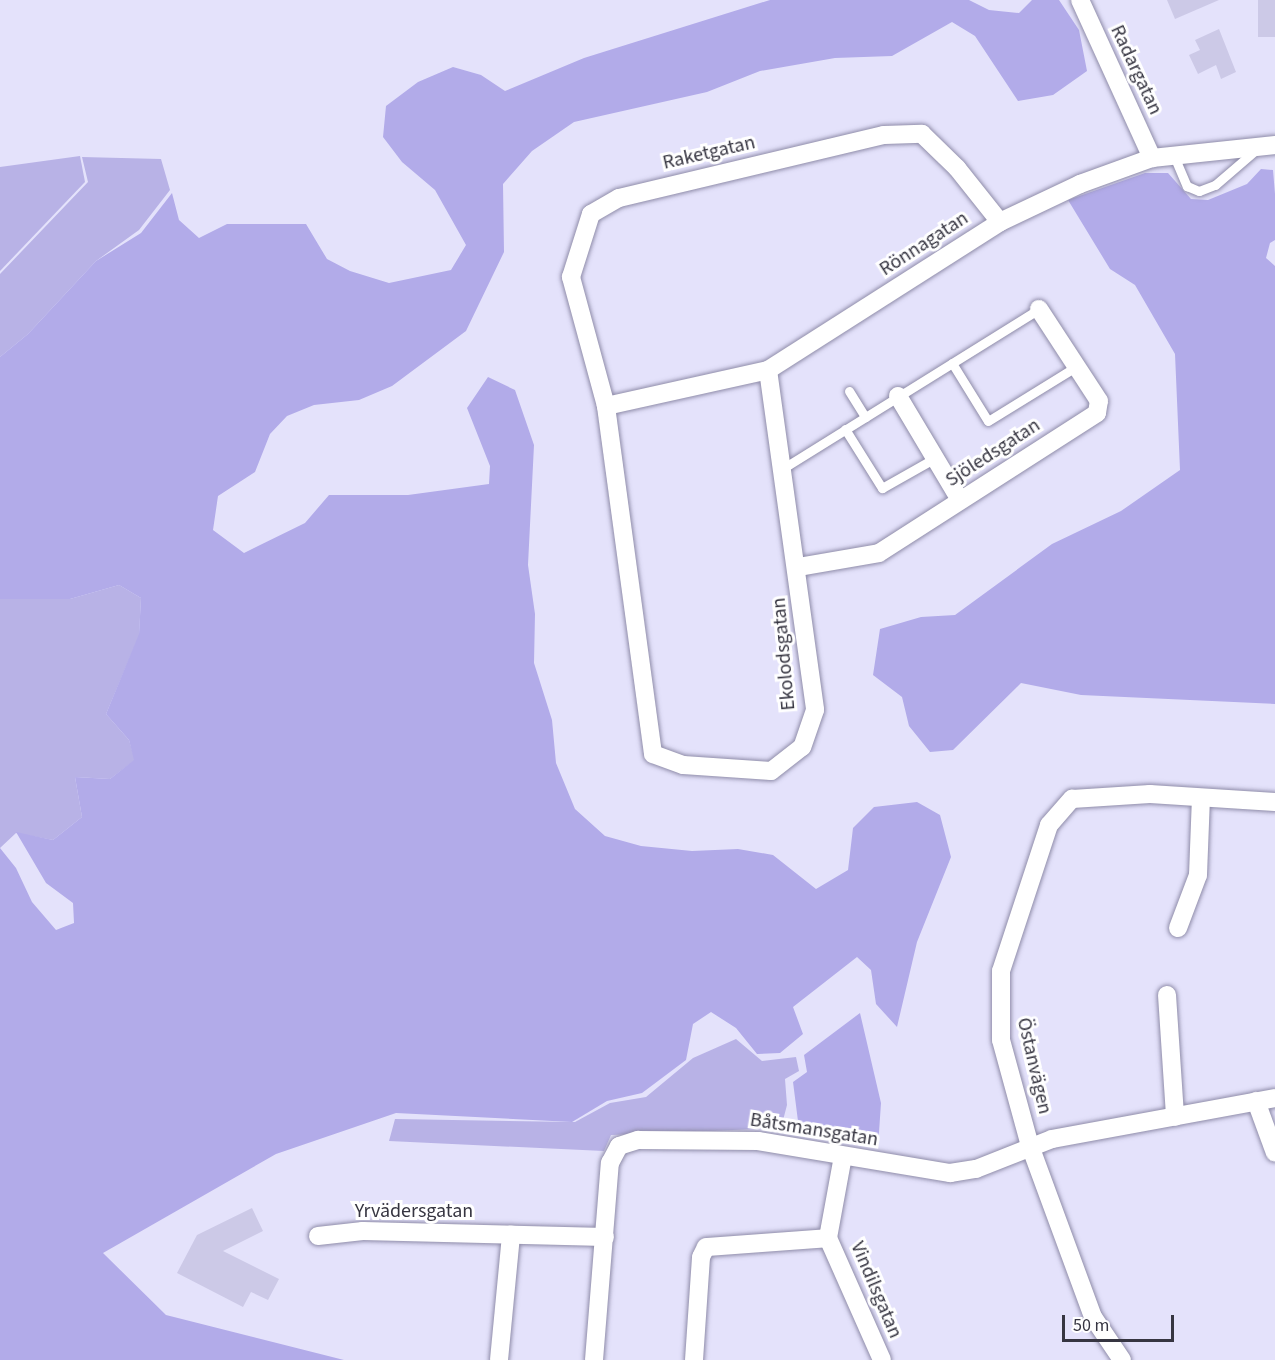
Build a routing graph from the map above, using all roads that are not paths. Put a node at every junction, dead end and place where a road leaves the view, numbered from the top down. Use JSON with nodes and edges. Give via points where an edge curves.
{"nodes":[{"id":1,"x":1080,"y":0,"type":"edge"},
{"id":2,"x":1268,"y":145,"type":"edge"},
{"id":3,"x":1174,"y":156,"type":"junction"},
{"id":4,"x":1152,"y":158,"type":"junction"},
{"id":5,"x":999,"y":222,"type":"junction"},
{"id":6,"x":1039,"y":309,"type":"joint"},
{"id":7,"x":952,"y":363,"type":"junction"},
{"id":8,"x":1077,"y":366,"type":"junction"},
{"id":9,"x":768,"y":370,"type":"junction"},
{"id":10,"x":849,"y":391,"type":"dead end"},
{"id":11,"x":898,"y":396,"type":"junction"},
{"id":12,"x":606,"y":406,"type":"junction"},
{"id":13,"x":865,"y":417,"type":"junction"},
{"id":14,"x":845,"y":429,"type":"junction"},
{"id":15,"x":935,"y":458,"type":"junction"},
{"id":16,"x":782,"y":469,"type":"junction"},
{"id":17,"x":960,"y":500,"type":"junction"},
{"id":18,"x":798,"y":567,"type":"junction"},
{"id":19,"x":1201,"y":798,"type":"junction"},
{"id":20,"x":1275,"y":802,"type":"edge"},
{"id":21,"x":1178,"y":928,"type":"dead end"},
{"id":22,"x":1167,"y":995,"type":"dead end"},
{"id":23,"x":1275,"y":1098,"type":"edge"},
{"id":24,"x":1256,"y":1101,"type":"junction"},
{"id":25,"x":1175,"y":1117,"type":"junction"},
{"id":26,"x":1030,"y":1146,"type":"junction"},
{"id":27,"x":1275,"y":1153,"type":"edge"},
{"id":28,"x":843,"y":1156,"type":"junction"},
{"id":29,"x":511,"y":1234,"type":"junction"},
{"id":30,"x":318,"y":1236,"type":"dead end"},
{"id":31,"x":605,"y":1237,"type":"junction"},
{"id":32,"x":828,"y":1238,"type":"junction"},
{"id":33,"x":500,"y":1360,"type":"edge"},
{"id":34,"x":594,"y":1360,"type":"edge"},
{"id":35,"x":694,"y":1360,"type":"edge"},
{"id":36,"x":882,"y":1360,"type":"edge"},
{"id":37,"x":1122,"y":1360,"type":"edge"}],
"edges":[{"from":1,"to":4,"type":"street","name":"Radargatan"},
{"from":2,"to":3,"type":"street","name":"Rönnagatan"},
{"from":2,"to":3,"type":"lane","via":[[1199,191],[1187,186]]},
{"from":3,"to":4,"type":"street","name":"Rönnagatan"},
{"from":4,"to":5,"type":"street","name":"Rönnagatan"},
{"from":5,"to":9,"type":"street","name":"Rönnagatan"},
{"from":5,"to":12,"type":"street","name":"Raketgatan","via":[[957,168],[922,134],[884,135],[619,198],[591,214],[571,278]]},
{"from":6,"to":7,"type":"lane"},
{"from":6,"to":8,"type":"street","name":"Sjöledsgatan"},
{"from":7,"to":8,"type":"lane","via":[[988,421]]},
{"from":7,"to":11,"type":"lane"},
{"from":8,"to":17,"type":"street","name":"Sjöledsgatan","via":[[1099,401],[1097,413]]},
{"from":9,"to":12,"type":"street","name":"Rönnagatan"},
{"from":9,"to":16,"type":"street","name":"Ekolodsgatan"},
{"from":10,"to":13,"type":"lane"},
{"from":11,"to":13,"type":"lane"},
{"from":11,"to":15,"type":"street"},
{"from":12,"to":18,"type":"street","name":"Ekolodsgatan","via":[[653,754],[683,765],[771,771],[802,747],[815,710]]},
{"from":13,"to":14,"type":"lane"},
{"from":14,"to":15,"type":"lane","via":[[882,488]]},
{"from":14,"to":16,"type":"lane"},
{"from":15,"to":17,"type":"street"},
{"from":16,"to":18,"type":"street","name":"Ekolodsgatan"},
{"from":17,"to":18,"type":"street","name":"Sjöledsgatan","via":[[879,553]]},
{"from":19,"to":20,"type":"street","name":"Östanvägen"},
{"from":19,"to":21,"type":"street","via":[[1198,875]]},
{"from":19,"to":26,"type":"street","name":"Östanvägen","via":[[1095,794],[1072,799],[1049,825],[1001,971],[1001,1040]]},
{"from":22,"to":25,"type":"street"},
{"from":23,"to":24,"type":"street","name":"Båtsmansgatan"},
{"from":24,"to":25,"type":"street","name":"Båtsmansgatan"},
{"from":24,"to":27,"type":"street"},
{"from":25,"to":26,"type":"street","name":"Båtsmansgatan"},
{"from":26,"to":28,"type":"street","name":"Båtsmansgatan","via":[[976,1169],[950,1173]]},
{"from":26,"to":37,"type":"street","name":"Östanvägen","via":[[1093,1317]]},
{"from":28,"to":31,"type":"street","name":"Båtsmansgatan","via":[[758,1141],[638,1140],[620,1146],[610,1163]]},
{"from":28,"to":32,"type":"street","name":"Vindilsgatan"},
{"from":29,"to":30,"type":"street","name":"Yrvädersgatan","via":[[363,1231]]},
{"from":29,"to":31,"type":"street","name":"Yrvädersgatan"},
{"from":29,"to":33,"type":"street"},
{"from":31,"to":34,"type":"street","name":"Båtsmansgatan"},
{"from":32,"to":35,"type":"street","name":"Vindilsgatan","via":[[706,1247],[701,1257]]},
{"from":32,"to":36,"type":"street","name":"Vindilsgatan"}]}
